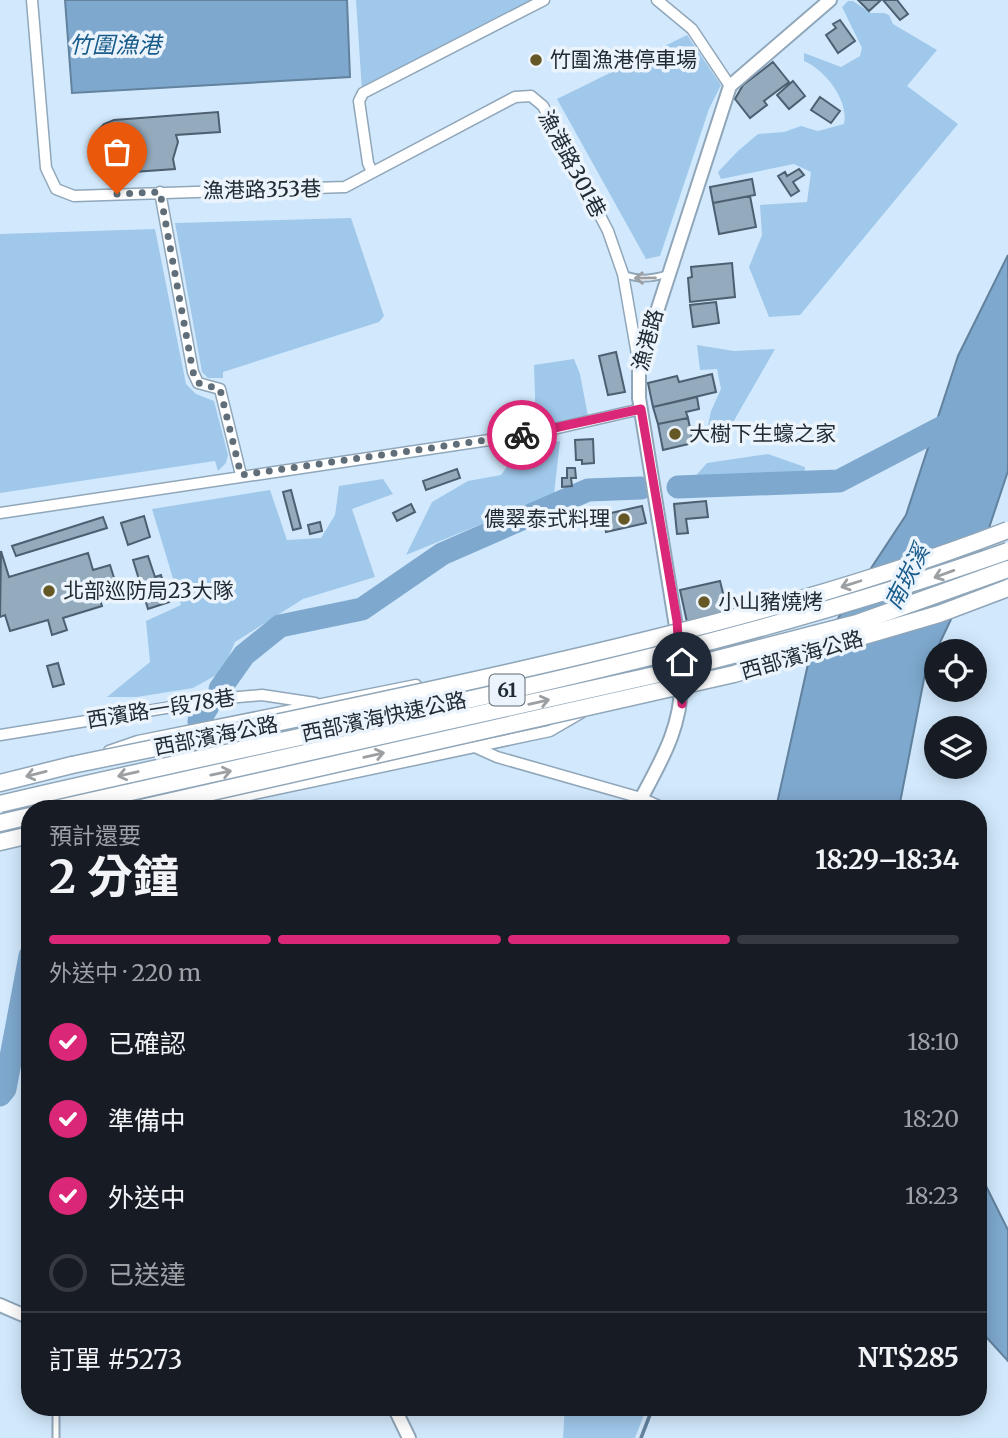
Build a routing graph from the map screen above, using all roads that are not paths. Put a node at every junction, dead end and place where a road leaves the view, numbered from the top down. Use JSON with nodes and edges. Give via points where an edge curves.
{"nodes":[{"id":1,"x":32,"y":0,"type":"edge"},
{"id":2,"x":544,"y":0,"type":"edge"},
{"id":3,"x":657,"y":0,"type":"edge"},
{"id":4,"x":830,"y":0,"type":"edge"},
{"id":5,"x":730,"y":86,"type":"junction"},
{"id":6,"x":372,"y":172,"type":"junction"},
{"id":7,"x":160,"y":192,"type":"junction"},
{"id":8,"x":623,"y":274,"type":"junction"},
{"id":9,"x":667,"y":274,"type":"junction"},
{"id":10,"x":639,"y":367,"type":"junction"},
{"id":11,"x":641,"y":409,"type":"junction"},
{"id":12,"x":241,"y":475,"type":"junction"},
{"id":13,"x":0,"y":513,"type":"edge"},
{"id":14,"x":1008,"y":530,"type":"edge"},
{"id":15,"x":1008,"y":551,"type":"edge"},
{"id":16,"x":1008,"y":569,"type":"edge"},
{"id":17,"x":1008,"y":588,"type":"edge"},
{"id":18,"x":678,"y":645,"type":"junction"},
{"id":19,"x":681,"y":678,"type":"junction"},
{"id":20,"x":323,"y":704,"type":"junction"},
{"id":21,"x":0,"y":735,"type":"edge"},
{"id":22,"x":477,"y":748,"type":"junction"},
{"id":23,"x":72,"y":765,"type":"junction"},
{"id":24,"x":0,"y":783,"type":"edge"},
{"id":25,"x":95,"y":800,"type":"edge"},
{"id":26,"x":176,"y":800,"type":"edge"},
{"id":27,"x":227,"y":800,"type":"edge"},
{"id":28,"x":629,"y":800,"type":"edge"},
{"id":29,"x":640,"y":800,"type":"edge"},
{"id":30,"x":0,"y":804,"type":"edge"},
{"id":31,"x":21,"y":818,"type":"edge"},
{"id":32,"x":0,"y":823,"type":"edge"},
{"id":33,"x":21,"y":838,"type":"edge"},
{"id":34,"x":21,"y":841,"type":"edge"},
{"id":35,"x":0,"y":844,"type":"edge"},
{"id":36,"x":0,"y":1305,"type":"edge"},
{"id":37,"x":21,"y":1314,"type":"edge"},
{"id":38,"x":55,"y":1416,"type":"edge"},
{"id":39,"x":398,"y":1416,"type":"edge"},
{"id":40,"x":56,"y":1438,"type":"edge"},
{"id":41,"x":409,"y":1438,"type":"edge"}],
"edges":[{"from":1,"to":7,"type":"street","name":"漁港路353巷","via":[[46,168],[56,189],[74,196]]},
{"from":2,"to":6,"type":"street","via":[[363,93],[359,101]]},
{"from":3,"to":5,"type":"street","via":[[692,29]]},
{"from":4,"to":5,"type":"street"},
{"from":5,"to":9,"type":"street","name":"漁港路"},
{"from":6,"to":7,"type":"street","name":"漁港路353巷","via":[[345,187],[331,189]]},
{"from":6,"to":8,"type":"street","name":"漁港路301巷","via":[[515,97],[531,96],[543,106],[603,221]]},
{"from":7,"to":12,"type":"street","via":[[193,372],[198,383],[220,389]]},
{"from":9,"to":8,"type":"lane","one_way":true,"via":[[644,279]]},
{"from":8,"to":10,"type":"street","name":"漁港路301巷"},
{"from":9,"to":10,"type":"street","name":"漁港路"},
{"from":10,"to":11,"type":"street","name":"漁港路"},
{"from":11,"to":12,"type":"street","via":[[536,433]]},
{"from":11,"to":18,"type":"street","name":"漁港路"},
{"from":12,"to":13,"type":"street"},
{"from":14,"to":23,"type":"main road","name":"西部濱海公路","number":"61","one_way":true,"bridge":true,"via":[[841,588],[722,622],[314,716]]},
{"from":15,"to":30,"type":"main road","name":"西部濱海快速公路","number":"61","one_way":true,"bridge":true,"via":[[790,622]]},
{"from":25,"to":16,"type":"main road","name":"西部濱海快速公路","number":"61","one_way":true,"bridge":true,"via":[[660,674],[857,623]]},
{"from":26,"to":17,"type":"main road","name":"西部濱海公路","number":"61","one_way":true,"bridge":true,"via":[[734,674],[939,614]]},
{"from":18,"to":19,"type":"street","name":"漁港路"},
{"from":18,"to":20,"type":"street","via":[[599,664],[510,667]]},
{"from":19,"to":22,"type":"street","via":[[609,696],[550,731]]},
{"from":19,"to":29,"type":"street","name":"漁港路","via":[[682,704],[672,738]]},
{"from":20,"to":21,"type":"street","name":"西濱路一段78巷","via":[[262,695],[227,698]]},
{"from":20,"to":23,"type":"street","via":[[138,741]]},
{"from":22,"to":27,"type":"street"},
{"from":22,"to":28,"type":"street"},
{"from":23,"to":24,"type":"main road","number":"61","one_way":true},
{"from":31,"to":32,"type":"main road"},
{"from":33,"to":35,"type":"main road"},
{"from":34,"to":35,"type":"street"},
{"from":36,"to":37,"type":"street"},
{"from":38,"to":40,"type":"lane"},
{"from":39,"to":41,"type":"street"}]}
